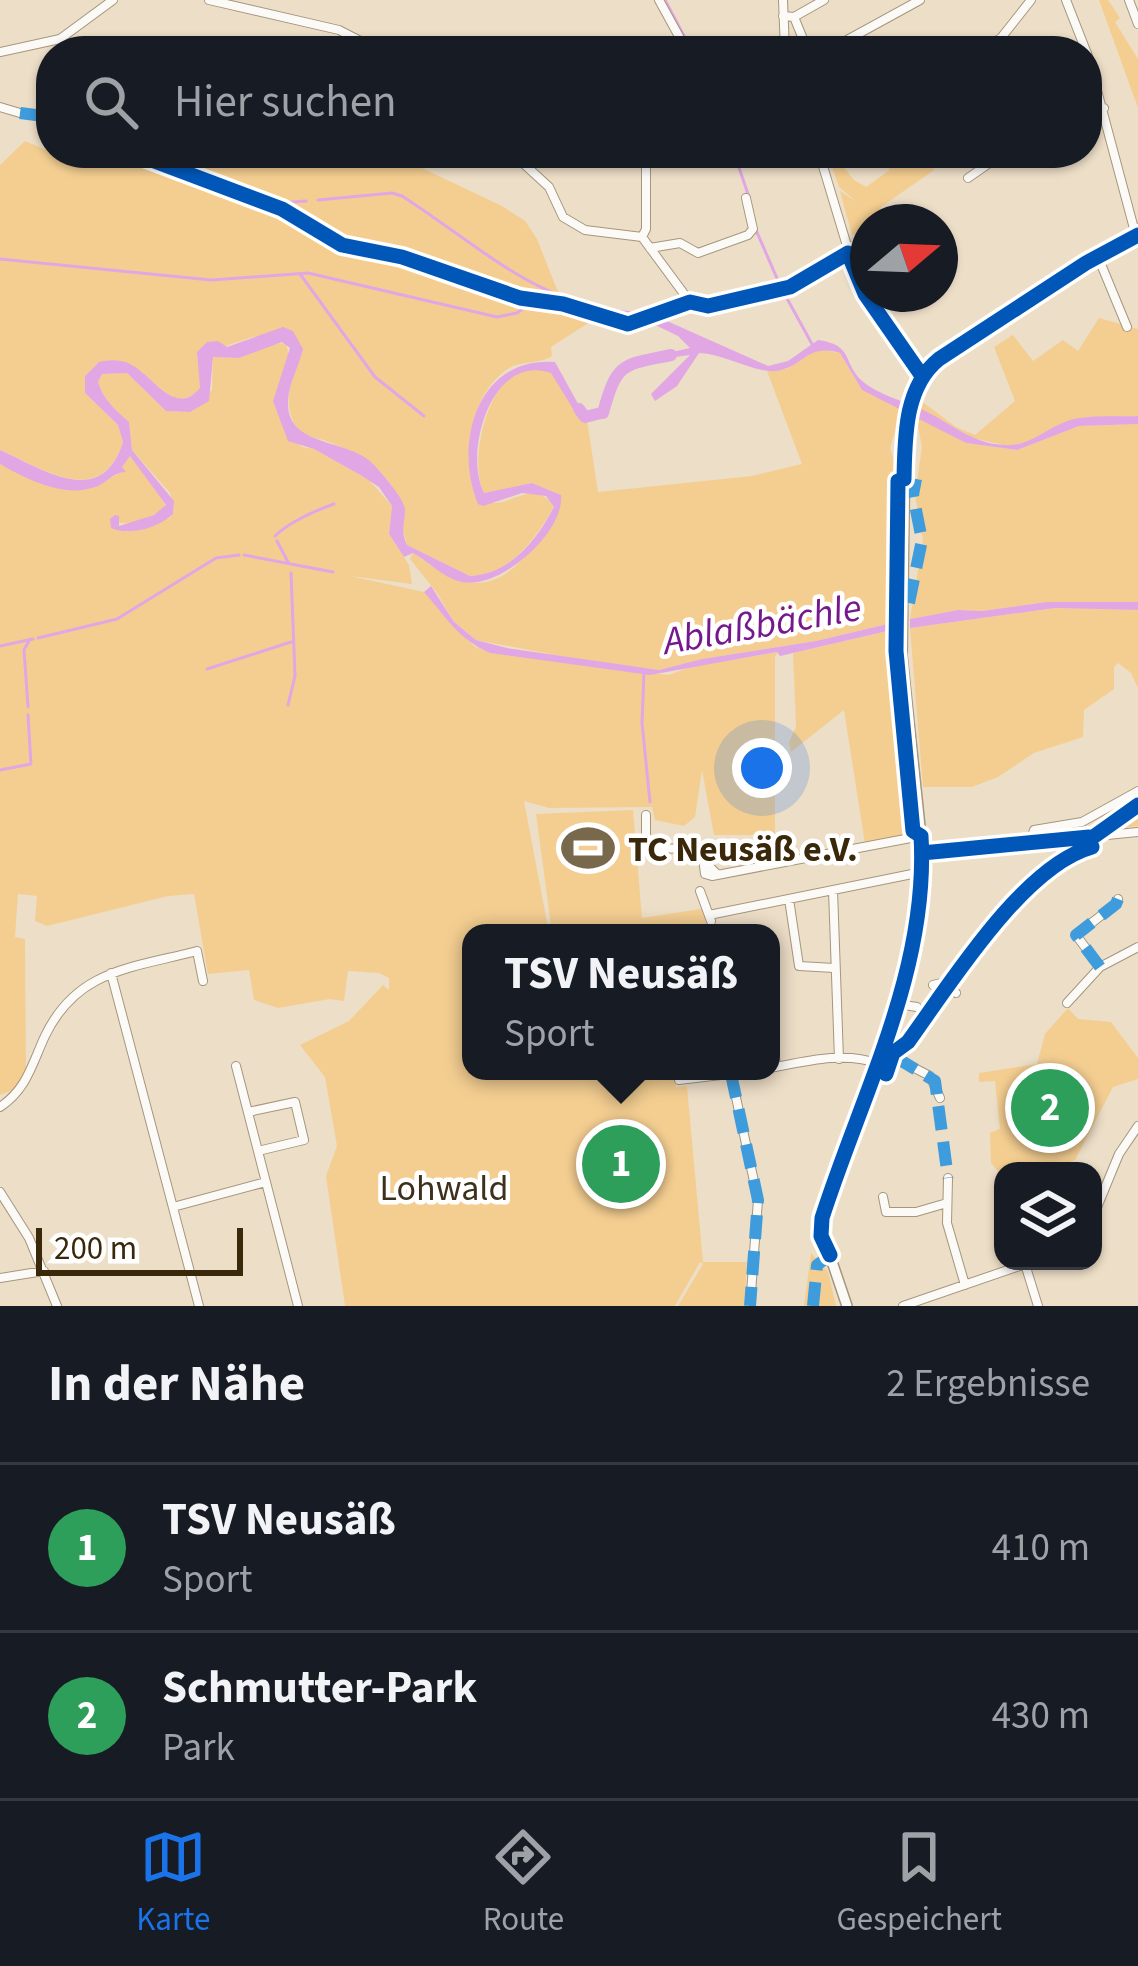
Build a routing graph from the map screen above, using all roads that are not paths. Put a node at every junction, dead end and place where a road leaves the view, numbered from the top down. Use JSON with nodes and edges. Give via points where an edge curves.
{"nodes":[{"id":1,"x":113,"y":0,"type":"edge"},
{"id":2,"x":209,"y":0,"type":"edge"},
{"id":3,"x":659,"y":0,"type":"edge"},
{"id":4,"x":783,"y":0,"type":"edge"},
{"id":5,"x":824,"y":0,"type":"edge"},
{"id":6,"x":920,"y":0,"type":"edge"},
{"id":7,"x":1031,"y":0,"type":"edge"},
{"id":8,"x":1066,"y":0,"type":"edge"},
{"id":9,"x":1129,"y":0,"type":"edge"},
{"id":10,"x":788,"y":16,"type":"junction"},
{"id":11,"x":1138,"y":23,"type":"edge"},
{"id":12,"x":64,"y":36,"type":"edge"},
{"id":13,"x":351,"y":36,"type":"edge"},
{"id":14,"x":679,"y":36,"type":"edge"},
{"id":15,"x":786,"y":36,"type":"edge"},
{"id":16,"x":799,"y":36,"type":"edge"},
{"id":17,"x":854,"y":36,"type":"edge"},
{"id":18,"x":1003,"y":36,"type":"edge"},
{"id":19,"x":1081,"y":36,"type":"edge"},
{"id":20,"x":36,"y":44,"type":"edge"},
{"id":21,"x":0,"y":52,"type":"edge"},
{"id":22,"x":1102,"y":101,"type":"edge"},
{"id":23,"x":0,"y":107,"type":"edge"},
{"id":24,"x":1104,"y":108,"type":"joint"},
{"id":25,"x":20,"y":113,"type":"dead end"},
{"id":26,"x":528,"y":168,"type":"edge"},
{"id":27,"x":646,"y":168,"type":"edge"},
{"id":28,"x":823,"y":168,"type":"edge"},
{"id":29,"x":982,"y":168,"type":"edge"},
{"id":30,"x":968,"y":178,"type":"dead end"},
{"id":31,"x":746,"y":198,"type":"dead end"},
{"id":32,"x":1137,"y":236,"type":"edge"},
{"id":33,"x":642,"y":237,"type":"junction"},
{"id":34,"x":650,"y":248,"type":"junction"},
{"id":35,"x":848,"y":254,"type":"junction"},
{"id":36,"x":1098,"y":257,"type":"junction"},
{"id":37,"x":691,"y":302,"type":"junction"},
{"id":38,"x":633,"y":322,"type":"dead end"},
{"id":39,"x":1127,"y":327,"type":"dead end"},
{"id":40,"x":922,"y":376,"type":"junction"},
{"id":41,"x":1138,"y":791,"type":"edge"},
{"id":42,"x":646,"y":815,"type":"dead end"},
{"id":43,"x":1138,"y":832,"type":"edge"},
{"id":44,"x":921,"y":836,"type":"junction"},
{"id":45,"x":1030,"y":843,"type":"junction"},
{"id":46,"x":922,"y":853,"type":"junction"},
{"id":47,"x":922,"y":872,"type":"junction"},
{"id":48,"x":832,"y":890,"type":"junction"},
{"id":49,"x":700,"y":891,"type":"dead end"},
{"id":50,"x":789,"y":899,"type":"junction"},
{"id":51,"x":1118,"y":899,"type":"dead end"},
{"id":52,"x":1138,"y":947,"type":"edge"},
{"id":53,"x":1100,"y":967,"type":"junction"},
{"id":54,"x":834,"y":968,"type":"junction"},
{"id":55,"x":111,"y":973,"type":"junction"},
{"id":56,"x":203,"y":980,"type":"dead end"},
{"id":57,"x":933,"y":985,"type":"dead end"},
{"id":58,"x":956,"y":993,"type":"dead end"},
{"id":59,"x":897,"y":1004,"type":"junction"},
{"id":60,"x":1067,"y":1004,"type":"dead end"},
{"id":61,"x":916,"y":1007,"type":"dead end"},
{"id":62,"x":881,"y":1051,"type":"junction"},
{"id":63,"x":838,"y":1059,"type":"junction"},
{"id":64,"x":876,"y":1063,"type":"junction"},
{"id":65,"x":236,"y":1066,"type":"dead end"},
{"id":66,"x":780,"y":1067,"type":"edge"},
{"id":67,"x":687,"y":1080,"type":"edge"},
{"id":68,"x":732,"y":1080,"type":"edge"},
{"id":69,"x":680,"y":1081,"type":"dead end"},
{"id":70,"x":0,"y":1097,"type":"edge"},
{"id":71,"x":14,"y":1097,"type":"junction"},
{"id":72,"x":940,"y":1098,"type":"dead end"},
{"id":73,"x":0,"y":1107,"type":"edge"},
{"id":74,"x":248,"y":1112,"type":"junction"},
{"id":75,"x":1138,"y":1126,"type":"edge"},
{"id":76,"x":258,"y":1150,"type":"junction"},
{"id":77,"x":948,"y":1178,"type":"dead end"},
{"id":78,"x":266,"y":1182,"type":"junction"},
{"id":79,"x":0,"y":1192,"type":"edge"},
{"id":80,"x":1102,"y":1195,"type":"edge"},
{"id":81,"x":883,"y":1197,"type":"dead end"},
{"id":82,"x":947,"y":1203,"type":"junction"},
{"id":83,"x":172,"y":1207,"type":"junction"},
{"id":84,"x":1009,"y":1270,"type":"edge"},
{"id":85,"x":1031,"y":1270,"type":"edge"},
{"id":86,"x":44,"y":1271,"type":"junction"},
{"id":87,"x":0,"y":1278,"type":"edge"},
{"id":88,"x":965,"y":1285,"type":"junction"},
{"id":89,"x":917,"y":1304,"type":"edge"},
{"id":90,"x":57,"y":1306,"type":"edge"},
{"id":91,"x":199,"y":1306,"type":"edge"},
{"id":92,"x":298,"y":1306,"type":"edge"},
{"id":93,"x":750,"y":1306,"type":"edge"},
{"id":94,"x":847,"y":1306,"type":"edge"},
{"id":95,"x":903,"y":1306,"type":"edge"},
{"id":96,"x":1038,"y":1306,"type":"edge"}],
"edges":[{"from":1,"to":12,"type":"street"},
{"from":2,"to":13,"type":"street"},
{"from":3,"to":14,"type":"street"},
{"from":4,"to":10,"type":"street"},
{"from":5,"to":10,"type":"street"},
{"from":6,"to":17,"type":"street"},
{"from":7,"to":18,"type":"street"},
{"from":8,"to":19,"type":"street"},
{"from":9,"to":11,"type":"street"},
{"from":10,"to":15,"type":"street"},
{"from":10,"to":16,"type":"street"},
{"from":20,"to":21,"type":"street"},
{"from":22,"to":24,"type":"street"},
{"from":23,"to":25,"type":"street"},
{"from":24,"to":32,"type":"street"},
{"from":26,"to":33,"type":"street","via":[[563,217],[585,230]]},
{"from":27,"to":33,"type":"street"},
{"from":28,"to":35,"type":"street"},
{"from":29,"to":30,"type":"street"},
{"from":31,"to":34,"type":"street","via":[[748,235],[698,254],[680,244]]},
{"from":32,"to":36,"type":"street"},
{"from":33,"to":34,"type":"street"},
{"from":34,"to":37,"type":"street"},
{"from":35,"to":37,"type":"street","via":[[790,287],[708,306]]},
{"from":35,"to":40,"type":"street","via":[[865,294]]},
{"from":36,"to":39,"type":"street"},
{"from":36,"to":40,"type":"street"},
{"from":37,"to":38,"type":"street"},
{"from":40,"to":44,"type":"street","via":[[908,422],[902,613]]},
{"from":41,"to":45,"type":"street","via":[[1082,822],[1034,830]]},
{"from":42,"to":44,"type":"street","via":[[646,848],[690,848],[718,875]]},
{"from":43,"to":45,"type":"street"},
{"from":44,"to":46,"type":"street"},
{"from":45,"to":46,"type":"street"},
{"from":46,"to":47,"type":"street"},
{"from":47,"to":48,"type":"street"},
{"from":47,"to":59,"type":"street"},
{"from":48,"to":50,"type":"street"},
{"from":48,"to":54,"type":"street"},
{"from":49,"to":50,"type":"street","via":[[710,918]]},
{"from":50,"to":54,"type":"street","via":[[799,966]]},
{"from":51,"to":53,"type":"street","via":[[1076,935]]},
{"from":52,"to":53,"type":"street"},
{"from":53,"to":60,"type":"street"},
{"from":54,"to":63,"type":"street"},
{"from":55,"to":56,"type":"street","via":[[197,951]]},
{"from":55,"to":71,"type":"street","via":[[66,1004]]},
{"from":55,"to":83,"type":"street"},
{"from":57,"to":58,"type":"street"},
{"from":59,"to":61,"type":"street"},
{"from":59,"to":62,"type":"street"},
{"from":62,"to":64,"type":"street"},
{"from":62,"to":72,"type":"street","via":[[930,1076]]},
{"from":63,"to":64,"type":"street"},
{"from":63,"to":66,"type":"street"},
{"from":64,"to":94,"type":"street","via":[[820,1226]]},
{"from":65,"to":74,"type":"street"},
{"from":67,"to":69,"type":"street"},
{"from":68,"to":93,"type":"street","via":[[758,1200]]},
{"from":70,"to":71,"type":"street"},
{"from":71,"to":73,"type":"street"},
{"from":74,"to":76,"type":"street"},
{"from":74,"to":76,"type":"street","via":[[295,1102],[304,1140]]},
{"from":75,"to":80,"type":"street"},
{"from":76,"to":78,"type":"street"},
{"from":77,"to":82,"type":"street"},
{"from":78,"to":83,"type":"street"},
{"from":78,"to":92,"type":"street"},
{"from":79,"to":86,"type":"street"},
{"from":81,"to":82,"type":"street","via":[[886,1212]]},
{"from":82,"to":88,"type":"street"},
{"from":83,"to":91,"type":"street"},
{"from":84,"to":88,"type":"street"},
{"from":85,"to":96,"type":"street"},
{"from":86,"to":87,"type":"street"},
{"from":86,"to":90,"type":"street"},
{"from":88,"to":89,"type":"street"},
{"from":89,"to":95,"type":"street"}]}
